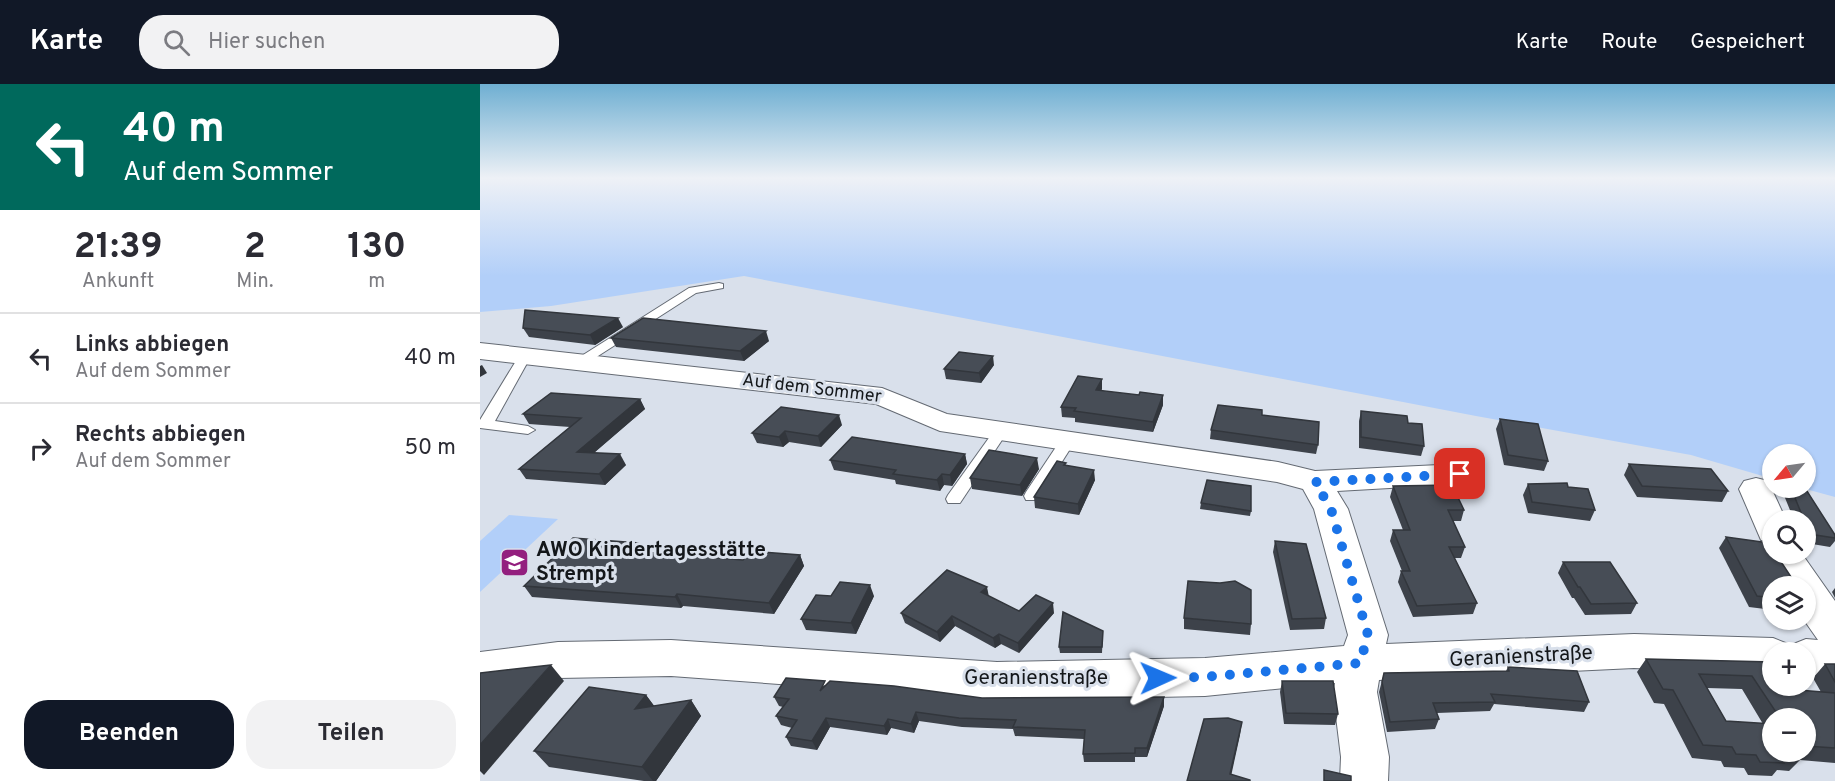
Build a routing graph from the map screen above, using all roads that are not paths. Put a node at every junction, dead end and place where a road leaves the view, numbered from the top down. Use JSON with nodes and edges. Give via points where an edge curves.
{"nodes":[{"id":1,"x":719,"y":286,"type":"dead end"},
{"id":2,"x":480,"y":351,"type":"edge"},
{"id":3,"x":525,"y":356,"type":"junction"},
{"id":4,"x":579,"y":362,"type":"junction"},
{"id":5,"x":483,"y":425,"type":"edge"},
{"id":6,"x":528,"y":430,"type":"dead end"},
{"id":7,"x":1000,"y":431,"type":"junction"},
{"id":8,"x":1067,"y":441,"type":"junction"},
{"id":9,"x":1460,"y":474,"type":"dead end"},
{"id":10,"x":1315,"y":482,"type":"junction"},
{"id":11,"x":1756,"y":489,"type":"dead end"},
{"id":12,"x":1032,"y":496,"type":"edge"},
{"id":13,"x":954,"y":499,"type":"dead end"},
{"id":14,"x":1764,"y":510,"type":"edge"},
{"id":15,"x":1816,"y":605,"type":"edge"},
{"id":16,"x":1835,"y":632,"type":"edge"},
{"id":17,"x":1762,"y":656,"type":"edge"},
{"id":18,"x":1816,"y":657,"type":"edge"},
{"id":19,"x":1835,"y":658,"type":"edge"},
{"id":20,"x":1360,"y":663,"type":"junction"},
{"id":21,"x":480,"y":670,"type":"edge"},
{"id":22,"x":1364,"y":781,"type":"edge"}],
"edges":[{"from":1,"to":4,"type":"lane","via":[[693,290]]},
{"from":2,"to":3,"type":"street","name":"Auf dem Sommer"},
{"from":3,"to":4,"type":"street","name":"Auf dem Sommer"},
{"from":3,"to":5,"type":"lane"},
{"from":4,"to":7,"type":"street","name":"Auf dem Sommer","via":[[882,396],[940,422]]},
{"from":5,"to":6,"type":"lane"},
{"from":7,"to":8,"type":"street","name":"Auf dem Sommer"},
{"from":7,"to":13,"type":"lane"},
{"from":8,"to":10,"type":"street","name":"Auf dem Sommer","via":[[1278,472]]},
{"from":8,"to":12,"type":"lane"},
{"from":9,"to":10,"type":"street","name":"Auf dem Sommer"},
{"from":10,"to":20,"type":"street","via":[[1331,509],[1368,635]]},
{"from":11,"to":14,"type":"street"},
{"from":15,"to":16,"type":"street"},
{"from":17,"to":20,"type":"street","name":"Geranienstraße","via":[[1634,651]]},
{"from":18,"to":19,"type":"street"},
{"from":20,"to":21,"type":"street","name":"Geranienstraße","via":[[1204,677],[997,681],[671,658],[558,660]]},
{"from":20,"to":22,"type":"street","via":[[1355,692],[1365,757]]}]}
